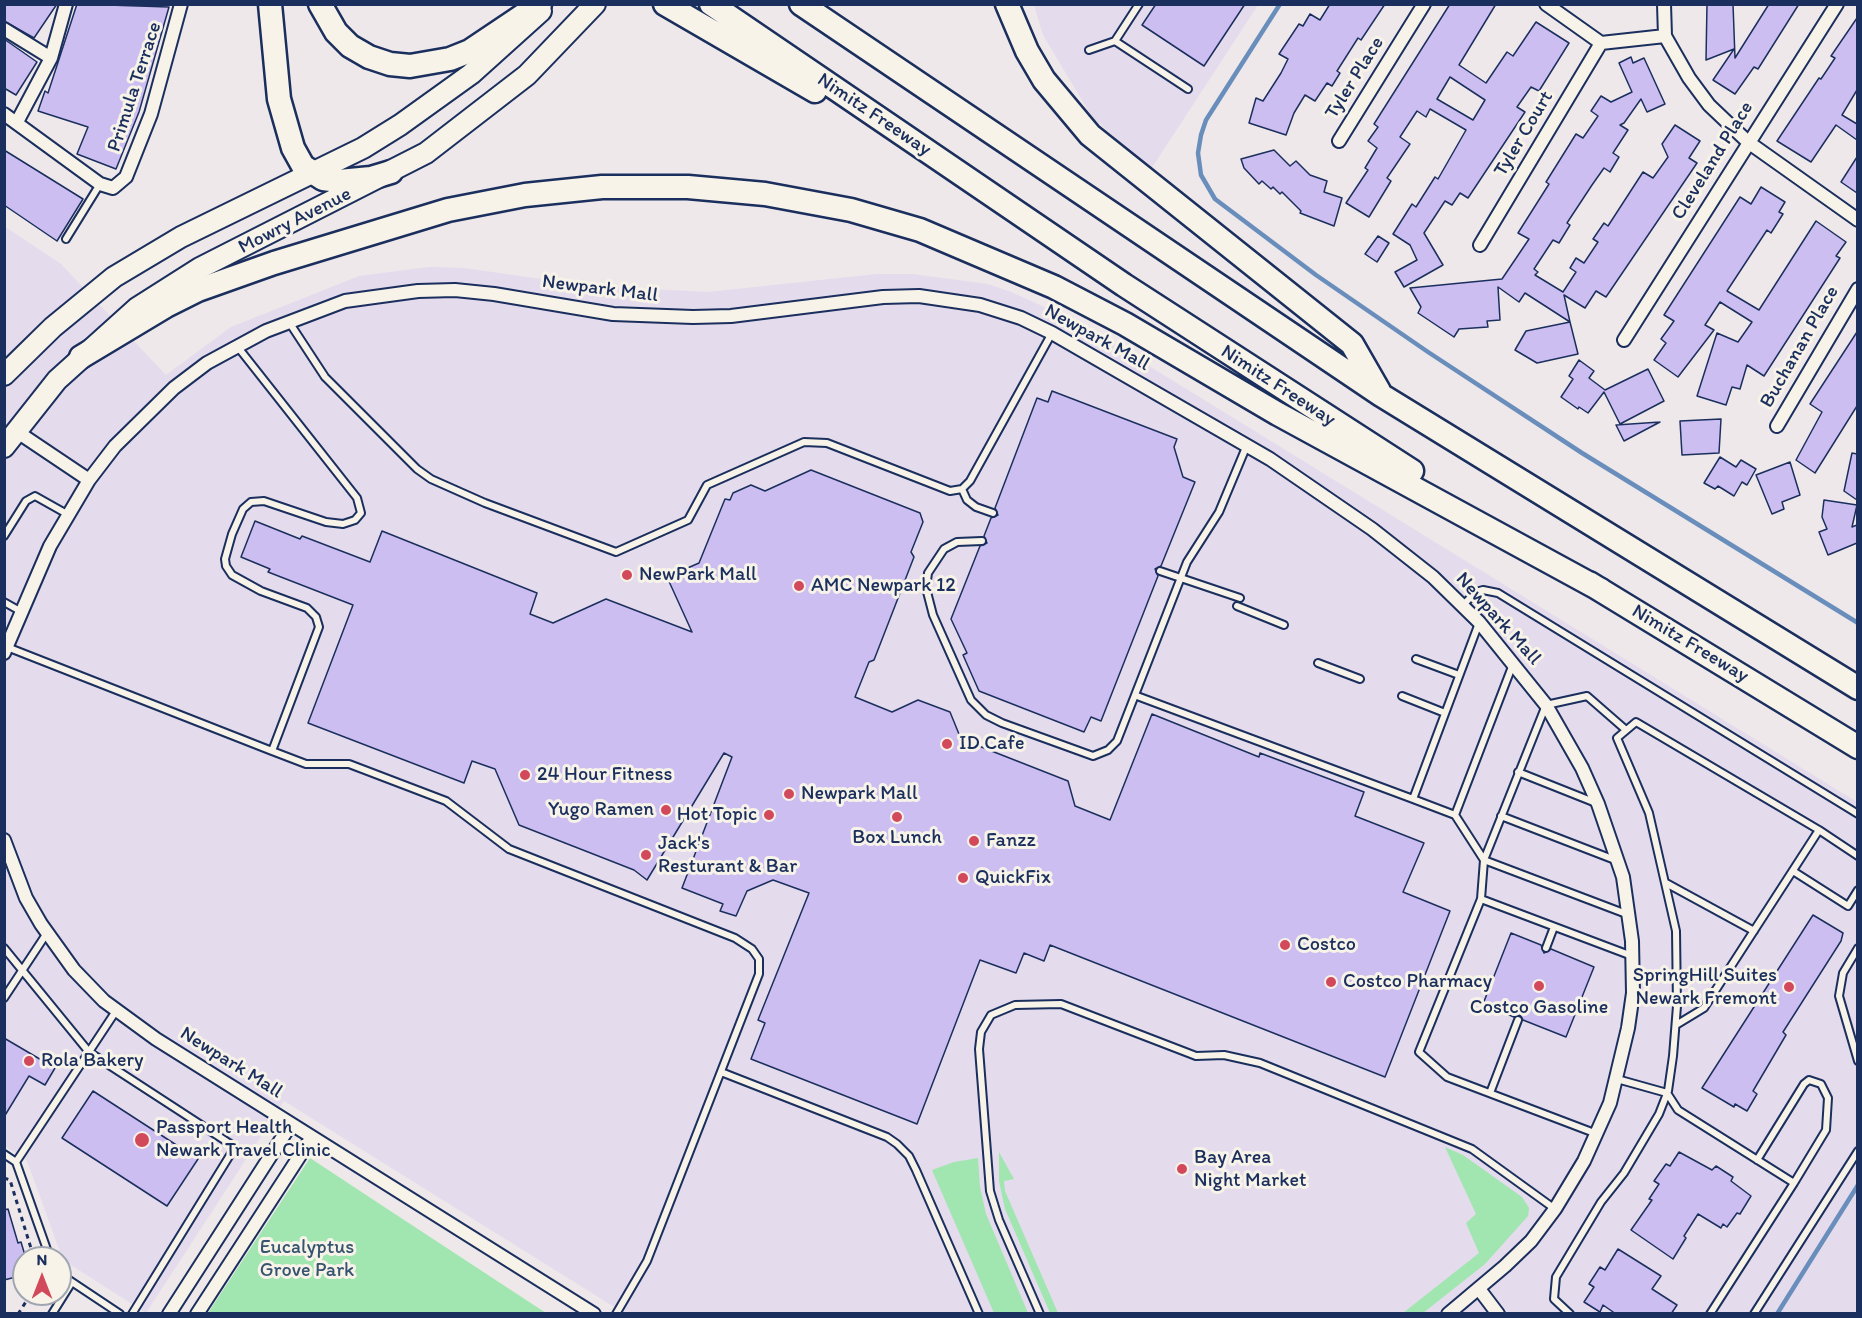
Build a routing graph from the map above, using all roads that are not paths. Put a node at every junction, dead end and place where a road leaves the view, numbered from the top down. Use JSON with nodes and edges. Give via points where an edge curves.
{"nodes":[{"id":1,"x":66,"y":4,"type":"edge"},
{"id":2,"x":181,"y":4,"type":"edge"},
{"id":3,"x":270,"y":4,"type":"edge"},
{"id":4,"x":320,"y":4,"type":"edge"},
{"id":5,"x":540,"y":4,"type":"edge"},
{"id":6,"x":547,"y":4,"type":"edge"},
{"id":7,"x":665,"y":4,"type":"edge"},
{"id":8,"x":711,"y":4,"type":"edge"},
{"id":9,"x":801,"y":4,"type":"edge"},
{"id":10,"x":1007,"y":4,"type":"edge"},
{"id":11,"x":1139,"y":4,"type":"edge"},
{"id":12,"x":1424,"y":4,"type":"edge"},
{"id":13,"x":1546,"y":4,"type":"edge"},
{"id":14,"x":1664,"y":4,"type":"edge"},
{"id":15,"x":1838,"y":4,"type":"edge"},
{"id":16,"x":592,"y":8,"type":"edge"},
{"id":17,"x":4,"y":29,"type":"edge"},
{"id":18,"x":1665,"y":36,"type":"junction"},
{"id":19,"x":1115,"y":40,"type":"junction"},
{"id":20,"x":1601,"y":43,"type":"junction"},
{"id":21,"x":1089,"y":50,"type":"dead end"},
{"id":22,"x":51,"y":58,"type":"junction"},
{"id":23,"x":1188,"y":89,"type":"dead end"},
{"id":24,"x":5,"y":115,"type":"edge"},
{"id":25,"x":17,"y":122,"type":"junction"},
{"id":26,"x":1339,"y":141,"type":"dead end"},
{"id":27,"x":1748,"y":142,"type":"junction"},
{"id":28,"x":391,"y":172,"type":"junction"},
{"id":29,"x":311,"y":173,"type":"junction"},
{"id":30,"x":968,"y":178,"type":"junction"},
{"id":31,"x":100,"y":184,"type":"junction"},
{"id":32,"x":1857,"y":220,"type":"edge"},
{"id":33,"x":66,"y":239,"type":"dead end"},
{"id":34,"x":1480,"y":245,"type":"dead end"},
{"id":35,"x":1857,"y":289,"type":"edge"},
{"id":36,"x":288,"y":321,"type":"junction"},
{"id":37,"x":1052,"y":333,"type":"junction"},
{"id":38,"x":1623,"y":340,"type":"dead end"},
{"id":39,"x":237,"y":346,"type":"junction"},
{"id":40,"x":81,"y":357,"type":"junction"},
{"id":41,"x":4,"y":375,"type":"edge"},
{"id":42,"x":1381,"y":395,"type":"junction"},
{"id":43,"x":1777,"y":426,"type":"dead end"},
{"id":44,"x":16,"y":431,"type":"junction"},
{"id":45,"x":1247,"y":445,"type":"junction"},
{"id":46,"x":4,"y":447,"type":"edge"},
{"id":47,"x":89,"y":480,"type":"junction"},
{"id":48,"x":962,"y":489,"type":"junction"},
{"id":49,"x":993,"y":513,"type":"dead end"},
{"id":50,"x":67,"y":514,"type":"junction"},
{"id":51,"x":4,"y":536,"type":"edge"},
{"id":52,"x":982,"y":541,"type":"dead end"},
{"id":53,"x":1160,"y":571,"type":"dead end"},
{"id":54,"x":1180,"y":578,"type":"junction"},
{"id":55,"x":1602,"y":590,"type":"junction"},
{"id":56,"x":1240,"y":598,"type":"dead end"},
{"id":57,"x":4,"y":602,"type":"edge"},
{"id":58,"x":1463,"y":604,"type":"junction"},
{"id":59,"x":1237,"y":606,"type":"dead end"},
{"id":60,"x":20,"y":611,"type":"junction"},
{"id":61,"x":1479,"y":622,"type":"junction"},
{"id":62,"x":1284,"y":625,"type":"dead end"},
{"id":63,"x":5,"y":650,"type":"edge"},
{"id":64,"x":1416,"y":659,"type":"dead end"},
{"id":65,"x":1318,"y":663,"type":"dead end"},
{"id":66,"x":1513,"y":663,"type":"junction"},
{"id":67,"x":1459,"y":675,"type":"junction"},
{"id":68,"x":1360,"y":679,"type":"dead end"},
{"id":69,"x":1857,"y":688,"type":"edge"},
{"id":70,"x":1137,"y":696,"type":"junction"},
{"id":71,"x":1402,"y":696,"type":"dead end"},
{"id":72,"x":1545,"y":705,"type":"junction"},
{"id":73,"x":1445,"y":713,"type":"junction"},
{"id":74,"x":1626,"y":730,"type":"junction"},
{"id":75,"x":1857,"y":747,"type":"edge"},
{"id":76,"x":272,"y":751,"type":"junction"},
{"id":77,"x":1518,"y":772,"type":"junction"},
{"id":78,"x":1413,"y":799,"type":"junction"},
{"id":79,"x":1598,"y":804,"type":"junction"},
{"id":80,"x":1857,"y":814,"type":"edge"},
{"id":81,"x":1455,"y":815,"type":"junction"},
{"id":82,"x":1501,"y":816,"type":"junction"},
{"id":83,"x":1819,"y":830,"type":"junction"},
{"id":84,"x":4,"y":840,"type":"edge"},
{"id":85,"x":1857,"y":856,"type":"edge"},
{"id":86,"x":1484,"y":860,"type":"junction"},
{"id":87,"x":1618,"y":861,"type":"junction"},
{"id":88,"x":1793,"y":871,"type":"junction"},
{"id":89,"x":1666,"y":883,"type":"junction"},
{"id":90,"x":1857,"y":890,"type":"edge"},
{"id":91,"x":1481,"y":899,"type":"junction"},
{"id":92,"x":1630,"y":915,"type":"junction"},
{"id":93,"x":1554,"y":927,"type":"junction"},
{"id":94,"x":1754,"y":931,"type":"junction"},
{"id":95,"x":46,"y":933,"type":"junction"},
{"id":96,"x":4,"y":948,"type":"edge"},
{"id":97,"x":1546,"y":948,"type":"dead end"},
{"id":98,"x":1857,"y":948,"type":"edge"},
{"id":99,"x":1632,"y":956,"type":"junction"},
{"id":100,"x":22,"y":970,"type":"junction"},
{"id":101,"x":4,"y":998,"type":"edge"},
{"id":102,"x":117,"y":1011,"type":"junction"},
{"id":103,"x":1518,"y":1020,"type":"dead end"},
{"id":104,"x":1676,"y":1025,"type":"junction"},
{"id":105,"x":89,"y":1052,"type":"junction"},
{"id":106,"x":1857,"y":1061,"type":"edge"},
{"id":107,"x":721,"y":1072,"type":"junction"},
{"id":108,"x":1617,"y":1079,"type":"junction"},
{"id":109,"x":1490,"y":1093,"type":"junction"},
{"id":110,"x":1666,"y":1093,"type":"junction"},
{"id":111,"x":291,"y":1124,"type":"junction"},
{"id":112,"x":1598,"y":1134,"type":"junction"},
{"id":113,"x":312,"y":1137,"type":"junction"},
{"id":114,"x":1857,"y":1151,"type":"edge"},
{"id":115,"x":4,"y":1154,"type":"edge"},
{"id":116,"x":1757,"y":1160,"type":"junction"},
{"id":117,"x":16,"y":1162,"type":"junction"},
{"id":118,"x":1794,"y":1182,"type":"junction"},
{"id":119,"x":1555,"y":1209,"type":"junction"},
{"id":120,"x":46,"y":1246,"type":"edge"},
{"id":121,"x":72,"y":1282,"type":"edge"},
{"id":122,"x":1479,"y":1289,"type":"junction"},
{"id":123,"x":1463,"y":1309,"type":"edge"},
{"id":124,"x":120,"y":1314,"type":"edge"},
{"id":125,"x":132,"y":1314,"type":"edge"},
{"id":126,"x":169,"y":1314,"type":"edge"},
{"id":127,"x":198,"y":1314,"type":"edge"},
{"id":128,"x":594,"y":1314,"type":"edge"},
{"id":129,"x":616,"y":1314,"type":"edge"},
{"id":130,"x":980,"y":1314,"type":"edge"},
{"id":131,"x":1040,"y":1314,"type":"edge"},
{"id":132,"x":1448,"y":1314,"type":"edge"},
{"id":133,"x":1498,"y":1314,"type":"edge"},
{"id":134,"x":1570,"y":1314,"type":"edge"},
{"id":135,"x":1710,"y":1314,"type":"edge"},
{"id":136,"x":1754,"y":1314,"type":"edge"}],
"edges":[{"from":1,"to":22,"type":"street"},
{"from":2,"to":31,"type":"street","name":"Primula Terrace","via":[[151,114],[126,177],[113,188]]},
{"from":3,"to":29,"type":"highway","via":[[279,99],[298,159]]},
{"from":4,"to":5,"type":"highway","via":[[336,32],[350,46],[390,64],[410,66],[441,62],[470,51]]},
{"from":6,"to":29,"type":"main road","name":"Mowry Avenue","via":[[503,48],[438,99],[363,148]]},
{"from":7,"to":30,"type":"highway"},
{"from":8,"to":30,"type":"highway","name":"Nimitz Freeway"},
{"from":9,"to":42,"type":"highway"},
{"from":10,"to":42,"type":"highway","via":[[1027,51],[1065,109],[1090,135],[1352,344]]},
{"from":11,"to":19,"type":"lane"},
{"from":12,"to":26,"type":"street","name":"Tyler Place"},
{"from":13,"to":20,"type":"street"},
{"from":14,"to":18,"type":"street"},
{"from":15,"to":27,"type":"street","name":"Cleveland Place"},
{"from":16,"to":28,"type":"main road","name":"Mowry Avenue","via":[[535,68],[492,105],[426,153]]},
{"from":17,"to":22,"type":"street"},
{"from":18,"to":20,"type":"street"},
{"from":18,"to":27,"type":"street","via":[[1709,105]]},
{"from":19,"to":21,"type":"lane"},
{"from":19,"to":23,"type":"lane"},
{"from":20,"to":34,"type":"street","name":"Tyler Court"},
{"from":22,"to":25,"type":"street"},
{"from":24,"to":25,"type":"street"},
{"from":25,"to":31,"type":"street"},
{"from":27,"to":32,"type":"street"},
{"from":27,"to":38,"type":"street","name":"Cleveland Place"},
{"from":28,"to":29,"type":"highway","via":[[339,181]]},
{"from":28,"to":40,"type":"main road","name":"Mowry Avenue","via":[[167,287]]},
{"from":29,"to":41,"type":"main road","name":"Mowry Avenue","via":[[146,256],[82,302]]},
{"from":30,"to":55,"type":"highway","name":"Nimitz Freeway","via":[[1289,394]]},
{"from":31,"to":33,"type":"lane"},
{"from":35,"to":43,"type":"street","name":"Buchanan Place"},
{"from":36,"to":37,"type":"street","name":"Newpark Mall","via":[[345,301],[418,291],[494,294],[613,314],[693,317],[919,296],[980,305]]},
{"from":36,"to":39,"type":"street","name":"Newpark Mall"},
{"from":36,"to":48,"type":"lane","via":[[325,378],[431,479],[616,552],[688,520],[707,485],[804,442],[827,443],[950,491]]},
{"from":37,"to":45,"type":"street","name":"Newpark Mall"},
{"from":37,"to":48,"type":"lane"},
{"from":39,"to":47,"type":"street","name":"Newpark Mall","via":[[174,388],[115,446]]},
{"from":39,"to":76,"type":"lane","via":[[357,498],[361,513],[349,522],[326,522],[264,501],[251,502],[243,509],[232,534],[225,559],[232,575],[307,608],[319,627]]},
{"from":40,"to":44,"type":"main road","name":"Mowry Avenue"},
{"from":40,"to":55,"type":"highway","via":[[198,290],[448,210],[525,195],[602,187],[688,187],[765,194],[851,210],[920,230],[1054,287]]},
{"from":42,"to":69,"type":"highway"},
{"from":44,"to":46,"type":"main road","name":"Mowry Avenue"},
{"from":44,"to":47,"type":"street"},
{"from":45,"to":54,"type":"lane","via":[[1219,512]]},
{"from":45,"to":58,"type":"street","name":"Newpark Mall","via":[[1372,529]]},
{"from":47,"to":50,"type":"street","name":"Newpark Mall"},
{"from":48,"to":49,"type":"lane","via":[[976,507]]},
{"from":50,"to":51,"type":"lane","via":[[35,496],[26,501]]},
{"from":50,"to":60,"type":"street","name":"Newpark Mall"},
{"from":52,"to":70,"type":"lane","via":[[957,542],[944,549],[928,573],[926,588],[963,686],[978,709],[1002,723],[1094,756],[1117,741]]},
{"from":53,"to":54,"type":"lane"},
{"from":54,"to":56,"type":"lane"},
{"from":54,"to":70,"type":"lane"},
{"from":55,"to":75,"type":"highway","name":"Nimitz Freeway"},
{"from":57,"to":60,"type":"lane"},
{"from":58,"to":61,"type":"street","name":"Newpark Mall"},
{"from":58,"to":80,"type":"lane","via":[[1476,592],[1498,593]]},
{"from":59,"to":62,"type":"lane"},
{"from":60,"to":63,"type":"street","name":"Newpark Mall"},
{"from":61,"to":66,"type":"street","name":"Newpark Mall"},
{"from":61,"to":67,"type":"lane"},
{"from":63,"to":76,"type":"lane"},
{"from":64,"to":67,"type":"lane"},
{"from":65,"to":68,"type":"lane"},
{"from":66,"to":72,"type":"street","name":"Newpark Mall"},
{"from":66,"to":81,"type":"lane"},
{"from":67,"to":73,"type":"lane"},
{"from":70,"to":78,"type":"lane"},
{"from":71,"to":73,"type":"lane"},
{"from":72,"to":74,"type":"lane","via":[[1587,696]]},
{"from":72,"to":77,"type":"lane"},
{"from":72,"to":79,"type":"street","name":"Newpark Mall"},
{"from":73,"to":78,"type":"lane"},
{"from":74,"to":83,"type":"lane","via":[[1636,722]]},
{"from":74,"to":89,"type":"lane","via":[[1617,738],[1649,813]]},
{"from":76,"to":107,"type":"lane","via":[[306,764],[349,764],[446,801],[516,853],[748,946],[759,959],[760,970]]},
{"from":77,"to":79,"type":"lane"},
{"from":77,"to":82,"type":"lane"},
{"from":78,"to":81,"type":"lane"},
{"from":79,"to":87,"type":"street","name":"Newpark Mall"},
{"from":81,"to":86,"type":"lane"},
{"from":82,"to":86,"type":"lane"},
{"from":82,"to":87,"type":"lane"},
{"from":83,"to":85,"type":"lane"},
{"from":83,"to":88,"type":"lane"},
{"from":84,"to":95,"type":"street","name":"Newpark Mall","via":[[26,898]]},
{"from":86,"to":91,"type":"lane"},
{"from":86,"to":92,"type":"lane"},
{"from":87,"to":92,"type":"street","name":"Newpark Mall"},
{"from":88,"to":90,"type":"lane","via":[[1848,906]]},
{"from":88,"to":94,"type":"lane"},
{"from":89,"to":94,"type":"lane"},
{"from":89,"to":104,"type":"lane","via":[[1676,931]]},
{"from":91,"to":93,"type":"lane"},
{"from":91,"to":109,"type":"lane","via":[[1419,1052],[1447,1077]]},
{"from":92,"to":99,"type":"street","name":"Newpark Mall"},
{"from":93,"to":97,"type":"lane"},
{"from":93,"to":99,"type":"lane"},
{"from":94,"to":104,"type":"lane","via":[[1704,1008]]},
{"from":95,"to":100,"type":"lane"},
{"from":95,"to":102,"type":"street","name":"Newpark Mall","via":[[74,970]]},
{"from":96,"to":100,"type":"lane"},
{"from":98,"to":106,"type":"lane","via":[[1843,973],[1839,996]]},
{"from":99,"to":108,"type":"street","name":"Newpark Mall","via":[[1633,993]]},
{"from":100,"to":101,"type":"lane"},
{"from":100,"to":105,"type":"lane"},
{"from":102,"to":105,"type":"lane"},
{"from":102,"to":111,"type":"street","name":"Newpark Mall"},
{"from":103,"to":109,"type":"lane"},
{"from":104,"to":110,"type":"lane"},
{"from":105,"to":117,"type":"lane"},
{"from":105,"to":125,"type":"lane","via":[[235,1147]]},
{"from":107,"to":129,"type":"lane","via":[[647,1261]]},
{"from":107,"to":130,"type":"lane","via":[[897,1143],[916,1170]]},
{"from":108,"to":110,"type":"lane"},
{"from":108,"to":112,"type":"street","name":"Newpark Mall"},
{"from":109,"to":112,"type":"lane"},
{"from":110,"to":116,"type":"lane","via":[[1678,1110]]},
{"from":110,"to":134,"type":"lane","via":[[1659,1114],[1624,1173],[1601,1202],[1556,1277],[1554,1299]]},
{"from":111,"to":113,"type":"street","name":"Newpark Mall"},
{"from":111,"to":126,"type":"street"},
{"from":112,"to":119,"type":"street","name":"Newpark Mall"},
{"from":113,"to":127,"type":"street"},
{"from":113,"to":128,"type":"street","name":"Newpark Mall"},
{"from":114,"to":136,"type":"lane"},
{"from":115,"to":117,"type":"lane"},
{"from":116,"to":118,"type":"lane"},
{"from":116,"to":118,"type":"lane","via":[[1804,1084],[1809,1080],[1821,1084],[1828,1098],[1826,1130]]},
{"from":117,"to":120,"type":"lane"},
{"from":118,"to":135,"type":"lane"},
{"from":119,"to":122,"type":"street","name":"Newpark Mall","via":[[1530,1241]]},
{"from":119,"to":131,"type":"lane","via":[[1472,1149],[1260,1063],[1232,1056],[1196,1056],[1061,1004],[1015,1005],[991,1015],[981,1032],[990,1191]]},
{"from":121,"to":124,"type":"lane"},
{"from":122,"to":123,"type":"street","name":"Newpark Mall"},
{"from":122,"to":133,"type":"street"},
{"from":123,"to":132,"type":"street","name":"Newpark Mall"}]}
